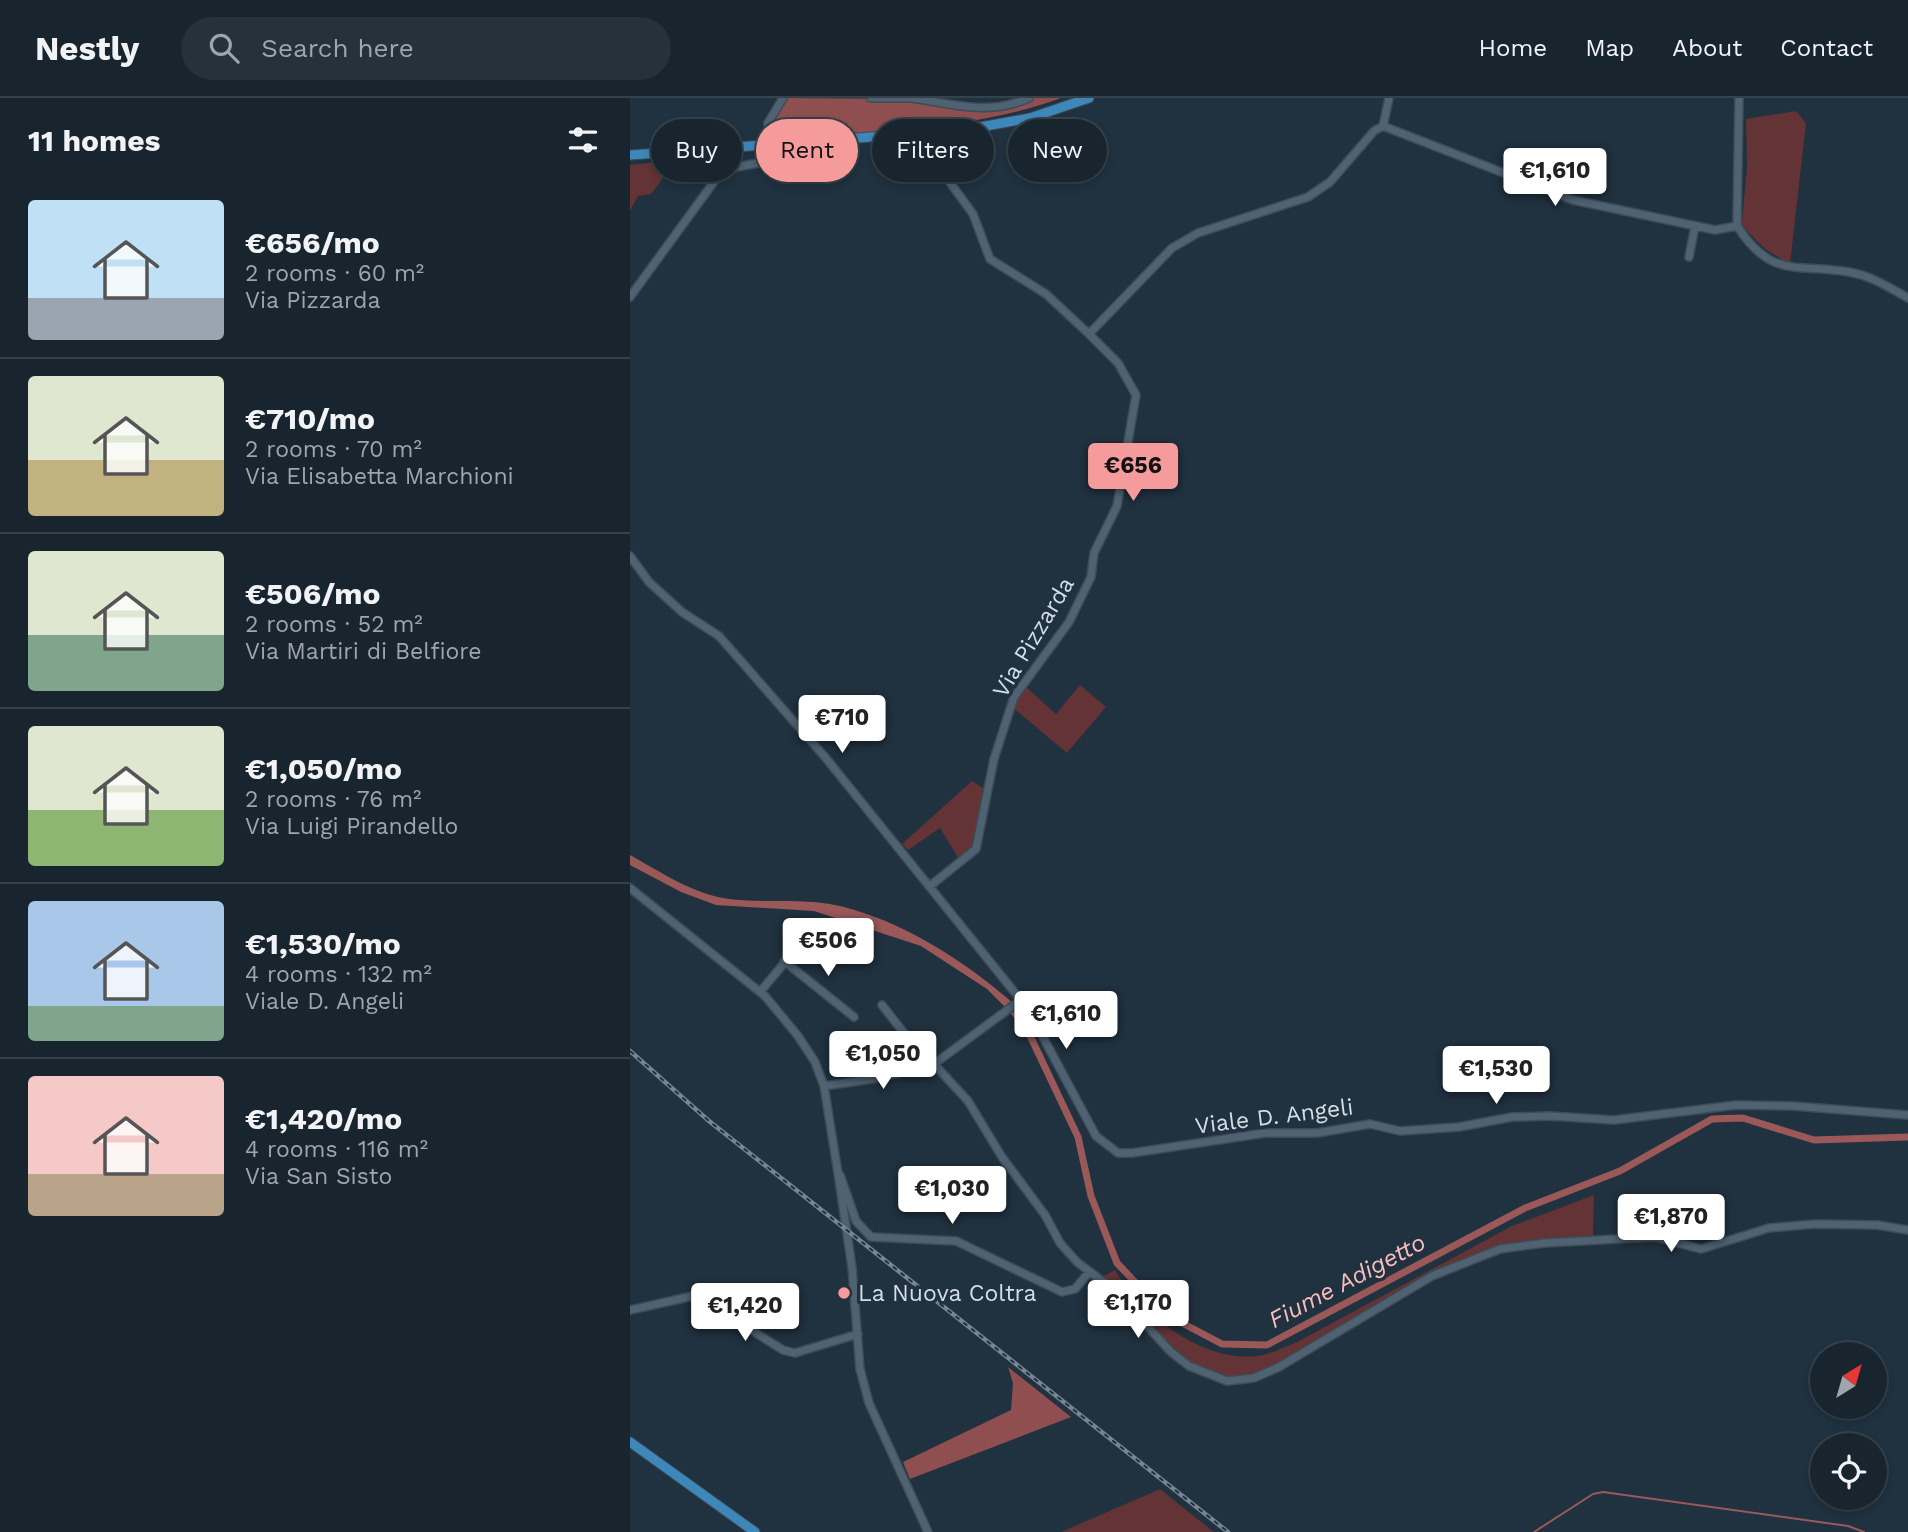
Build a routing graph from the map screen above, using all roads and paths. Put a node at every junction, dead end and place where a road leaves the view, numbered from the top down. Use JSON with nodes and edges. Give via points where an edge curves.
{"nodes":[{"id":1,"x":783,"y":98,"type":"edge"},
{"id":2,"x":871,"y":98,"type":"edge"},
{"id":3,"x":912,"y":98,"type":"edge"},
{"id":4,"x":1028,"y":98,"type":"edge"},
{"id":5,"x":1088,"y":98,"type":"edge"},
{"id":6,"x":1389,"y":98,"type":"edge"},
{"id":7,"x":1739,"y":98,"type":"edge"},
{"id":8,"x":770,"y":119,"type":"edge"},
{"id":9,"x":994,"y":124,"type":"edge"},
{"id":10,"x":1383,"y":126,"type":"junction"},
{"id":11,"x":756,"y":146,"type":"edge"},
{"id":12,"x":630,"y":155,"type":"edge"},
{"id":13,"x":756,"y":163,"type":"edge"},
{"id":14,"x":950,"y":182,"type":"edge"},
{"id":15,"x":1695,"y":226,"type":"junction"},
{"id":16,"x":1737,"y":226,"type":"junction"},
{"id":17,"x":1689,"y":257,"type":"dead end"},
{"id":18,"x":630,"y":297,"type":"edge"},
{"id":19,"x":1908,"y":299,"type":"edge"},
{"id":20,"x":1089,"y":334,"type":"junction"},
{"id":21,"x":630,"y":556,"type":"edge"},
{"id":22,"x":930,"y":886,"type":"junction"},
{"id":23,"x":630,"y":888,"type":"edge"},
{"id":24,"x":802,"y":942,"type":"dead end"},
{"id":25,"x":784,"y":961,"type":"junction"},
{"id":26,"x":760,"y":992,"type":"junction"},
{"id":27,"x":1019,"y":1002,"type":"junction"},
{"id":28,"x":882,"y":1005,"type":"dead end"},
{"id":29,"x":854,"y":1017,"type":"dead end"},
{"id":30,"x":934,"y":1064,"type":"junction"},
{"id":31,"x":926,"y":1067,"type":"junction"},
{"id":32,"x":824,"y":1086,"type":"junction"},
{"id":33,"x":1908,"y":1115,"type":"edge"},
{"id":34,"x":838,"y":1173,"type":"junction"},
{"id":35,"x":1908,"y":1230,"type":"edge"},
{"id":36,"x":1089,"y":1272,"type":"junction"},
{"id":37,"x":630,"y":1310,"type":"edge"},
{"id":38,"x":858,"y":1334,"type":"junction"},
{"id":39,"x":630,"y":1442,"type":"edge"},
{"id":40,"x":755,"y":1532,"type":"edge"},
{"id":41,"x":928,"y":1532,"type":"edge"}],
"edges":[{"from":1,"to":8,"type":"street"},
{"from":2,"to":3,"type":"street"},
{"from":3,"to":4,"type":"street","via":[[982,109],[1009,107]]},
{"from":5,"to":9,"type":"main road","via":[[1030,118]]},
{"from":6,"to":10,"type":"street"},
{"from":7,"to":16,"type":"street"},
{"from":10,"to":15,"type":"street","via":[[1573,200]]},
{"from":10,"to":20,"type":"street","via":[[1330,182],[1308,197],[1199,233],[1172,248]]},
{"from":11,"to":12,"type":"main road"},
{"from":13,"to":18,"type":"street","via":[[732,168],[716,179]]},
{"from":14,"to":20,"type":"street","name":"Via Pizzarda","via":[[973,214],[989,259],[1046,294]]},
{"from":15,"to":16,"type":"street","via":[[1715,230]]},
{"from":15,"to":17,"type":"street"},
{"from":16,"to":19,"type":"street","via":[[1749,244],[1772,261],[1795,270],[1848,272],[1877,279]]},
{"from":20,"to":22,"type":"street","name":"Via Pizzarda","via":[[1118,363],[1136,395],[1117,506],[1069,622],[1014,697],[994,759],[975,849]]},
{"from":21,"to":22,"type":"street","name":"Viale D. Angeli","via":[[682,612],[737,654]]},
{"from":22,"to":27,"type":"street","name":"Viale D. Angeli"},
{"from":23,"to":26,"type":"street"},
{"from":24,"to":25,"type":"street"},
{"from":25,"to":26,"type":"street"},
{"from":25,"to":29,"type":"street"},
{"from":26,"to":32,"type":"street","via":[[798,1036]]},
{"from":27,"to":30,"type":"street"},
{"from":27,"to":33,"type":"street","name":"Viale D. Angeli","via":[[1096,1136],[1118,1153],[1370,1124],[1400,1131],[1550,1115],[1614,1120],[1736,1105]]},
{"from":28,"to":31,"type":"street"},
{"from":30,"to":31,"type":"street"},
{"from":30,"to":36,"type":"street","via":[[968,1101],[1060,1243]]},
{"from":31,"to":32,"type":"street"},
{"from":32,"to":34,"type":"street"},
{"from":34,"to":36,"type":"street","via":[[856,1221],[871,1237],[956,1241],[1062,1292],[1074,1289]]},
{"from":34,"to":38,"type":"street"},
{"from":35,"to":36,"type":"street","via":[[1815,1224],[1769,1227],[1701,1249],[1656,1237],[1544,1242],[1500,1249],[1432,1276],[1279,1367],[1254,1378],[1227,1381],[1189,1366],[1171,1352],[1114,1290]]},
{"from":37,"to":38,"type":"street","via":[[706,1293],[773,1346],[794,1353]]},
{"from":38,"to":41,"type":"street","via":[[869,1403]]},
{"from":39,"to":40,"type":"main road"}]}
